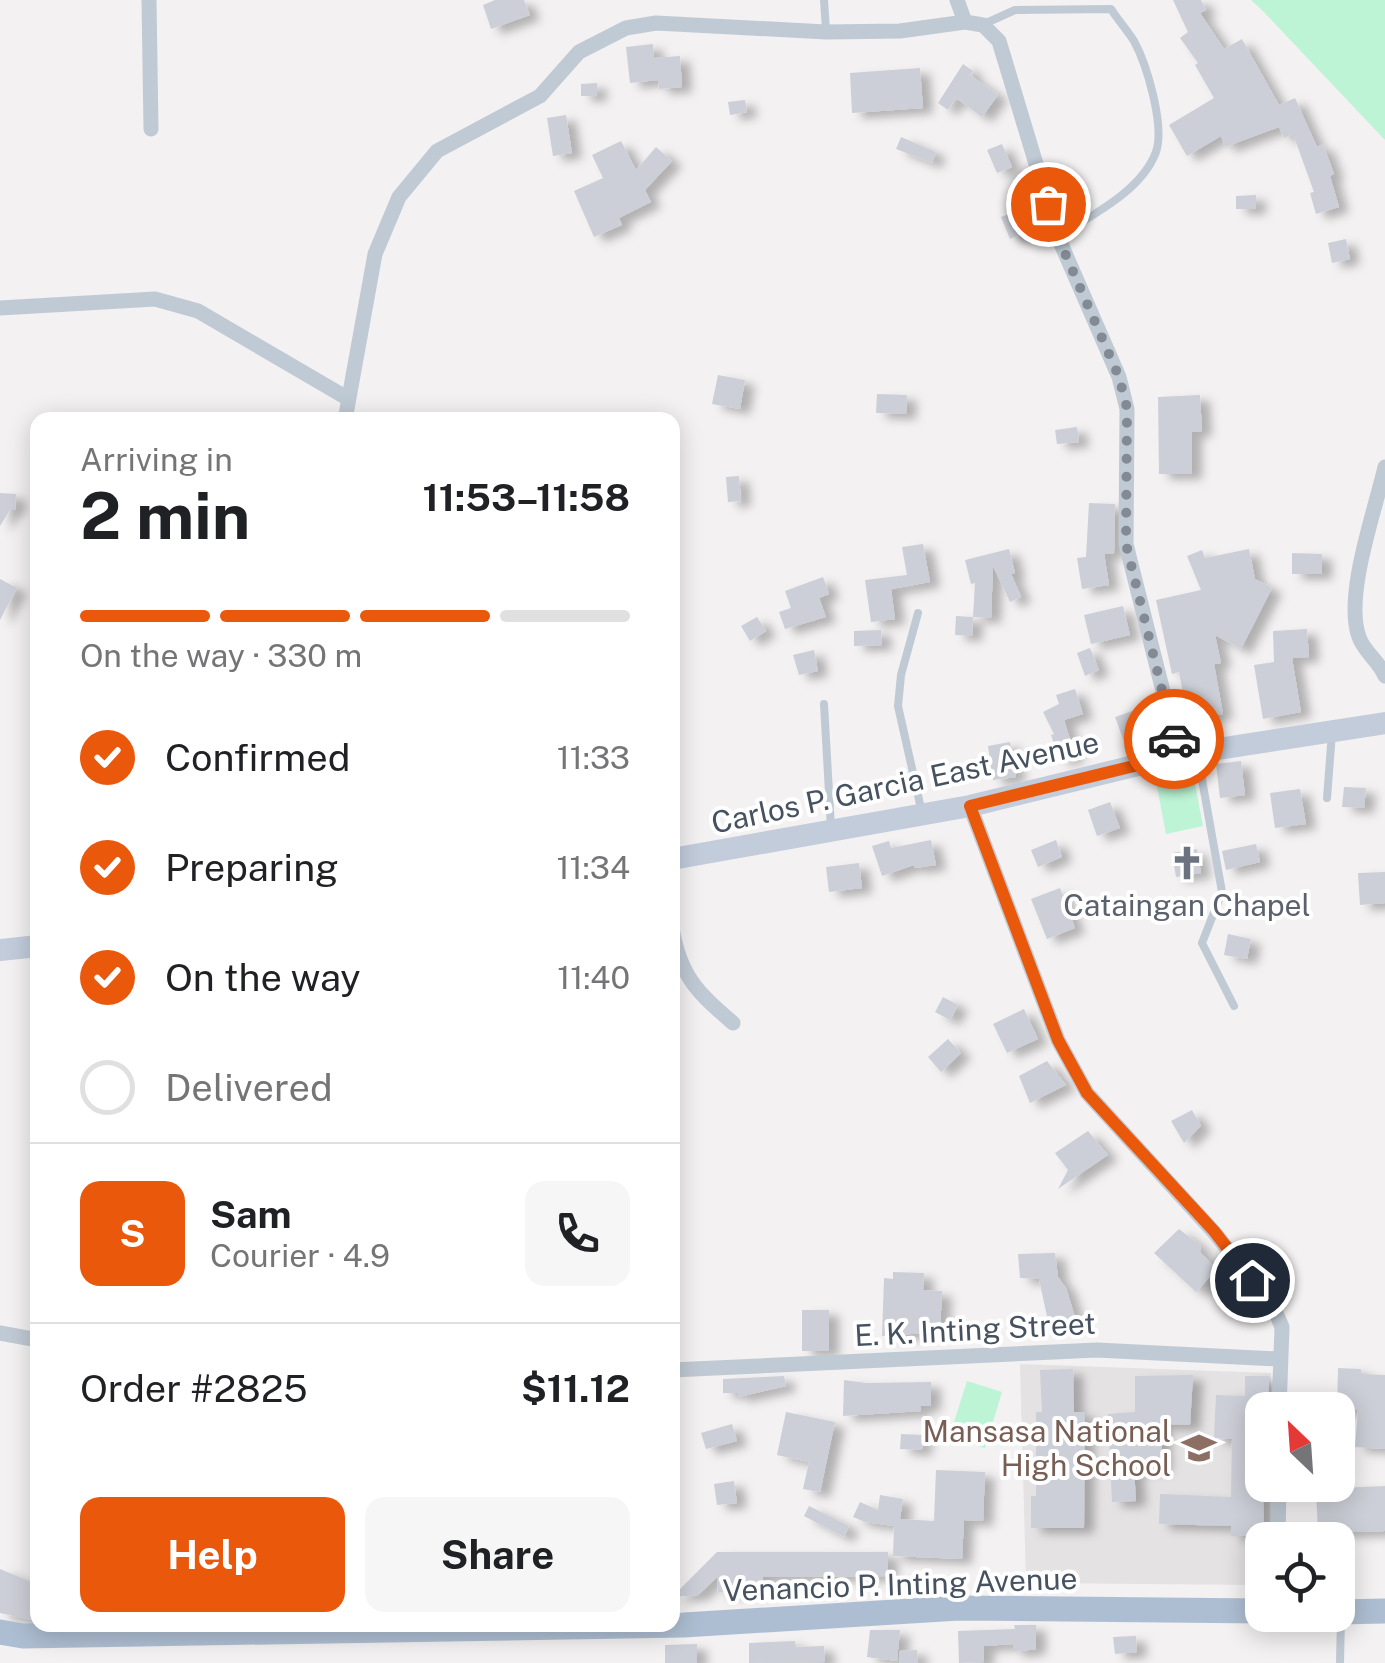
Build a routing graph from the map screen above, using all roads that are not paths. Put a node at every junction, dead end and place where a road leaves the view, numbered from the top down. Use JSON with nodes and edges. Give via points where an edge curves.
{"nodes":[{"id":1,"x":149,"y":0,"type":"edge"},
{"id":2,"x":824,"y":0,"type":"edge"},
{"id":3,"x":957,"y":0,"type":"edge"},
{"id":4,"x":965,"y":22,"type":"junction"},
{"id":5,"x":983,"y":25,"type":"junction"},
{"id":6,"x":826,"y":32,"type":"junction"},
{"id":7,"x":151,"y":129,"type":"dead end"},
{"id":8,"x":1058,"y":237,"type":"junction"},
{"id":9,"x":0,"y":308,"type":"edge"},
{"id":10,"x":347,"y":398,"type":"junction"},
{"id":11,"x":345,"y":412,"type":"edge"},
{"id":12,"x":1385,"y":466,"type":"edge"},
{"id":13,"x":918,"y":613,"type":"dead end"},
{"id":14,"x":1385,"y":676,"type":"edge"},
{"id":15,"x":824,"y":704,"type":"dead end"},
{"id":16,"x":1385,"y":723,"type":"edge"},
{"id":17,"x":1332,"y":730,"type":"junction"},
{"id":18,"x":1188,"y":754,"type":"junction"},
{"id":19,"x":1327,"y":798,"type":"dead end"},
{"id":20,"x":970,"y":806,"type":"junction"},
{"id":21,"x":922,"y":814,"type":"junction"},
{"id":22,"x":831,"y":833,"type":"junction"},
{"id":23,"x":680,"y":859,"type":"edge"},
{"id":24,"x":30,"y":947,"type":"edge"},
{"id":25,"x":0,"y":950,"type":"edge"},
{"id":26,"x":680,"y":974,"type":"edge"},
{"id":27,"x":1234,"y":1006,"type":"dead end"},
{"id":28,"x":733,"y":1023,"type":"dead end"},
{"id":29,"x":0,"y":1333,"type":"edge"},
{"id":30,"x":30,"y":1339,"type":"edge"},
{"id":31,"x":1279,"y":1358,"type":"junction"},
{"id":32,"x":680,"y":1370,"type":"edge"},
{"id":33,"x":1279,"y":1392,"type":"edge"},
{"id":34,"x":1245,"y":1611,"type":"edge"},
{"id":35,"x":1385,"y":1611,"type":"edge"},
{"id":36,"x":1355,"y":1612,"type":"edge"},
{"id":37,"x":680,"y":1625,"type":"edge"},
{"id":38,"x":0,"y":1632,"type":"edge"},
{"id":39,"x":390,"y":1632,"type":"edge"},
{"id":40,"x":1340,"y":1632,"type":"edge"},
{"id":41,"x":1340,"y":1663,"type":"edge"}],
"edges":[{"from":1,"to":7,"type":"street"},
{"from":2,"to":6,"type":"lane"},
{"from":3,"to":4,"type":"street"},
{"from":4,"to":5,"type":"street"},
{"from":4,"to":6,"type":"street"},
{"from":5,"to":8,"type":"street","via":[[1000,40],[1011,70]]},
{"from":5,"to":8,"type":"lane","via":[[1015,10],[1111,10],[1148,76],[1156,152],[1118,198]]},
{"from":6,"to":10,"type":"street","via":[[656,23],[626,28],[579,52],[540,96],[437,152],[399,198],[375,254]]},
{"from":8,"to":18,"type":"street","via":[[1127,408],[1126,544]]},
{"from":9,"to":10,"type":"street","via":[[155,299],[198,310]]},
{"from":10,"to":11,"type":"street"},
{"from":12,"to":14,"type":"street","via":[[1353,617],[1360,642]]},
{"from":13,"to":21,"type":"lane","via":[[898,706]]},
{"from":15,"to":22,"type":"lane"},
{"from":16,"to":17,"type":"main road","name":"Carlos P. Garcia East Avenue"},
{"from":17,"to":18,"type":"main road","name":"Carlos P. Garcia East Avenue"},
{"from":17,"to":19,"type":"lane"},
{"from":18,"to":20,"type":"main road","name":"Carlos P. Garcia East Avenue"},
{"from":18,"to":27,"type":"lane","via":[[1222,892],[1202,943]]},
{"from":20,"to":21,"type":"main road","name":"Carlos P. Garcia East Avenue"},
{"from":20,"to":31,"type":"street","via":[[1039,994],[1087,1093],[1272,1304],[1282,1327]]},
{"from":21,"to":22,"type":"main road","name":"Carlos P. Garcia East Avenue"},
{"from":22,"to":23,"type":"main road","name":"Carlos P. Garcia East Avenue"},
{"from":24,"to":25,"type":"main road"},
{"from":26,"to":28,"type":"street"},
{"from":29,"to":30,"type":"street"},
{"from":31,"to":32,"type":"street","name":"E. K. Inting Street","via":[[1097,1350]]},
{"from":31,"to":33,"type":"street"},
{"from":34,"to":37,"type":"main road","name":"Venancio P. Inting Avenue","via":[[959,1608]]},
{"from":35,"to":36,"type":"main road"},
{"from":38,"to":39,"type":"main road","name":"Venancio P. Inting Avenue"},
{"from":40,"to":41,"type":"lane"}]}
